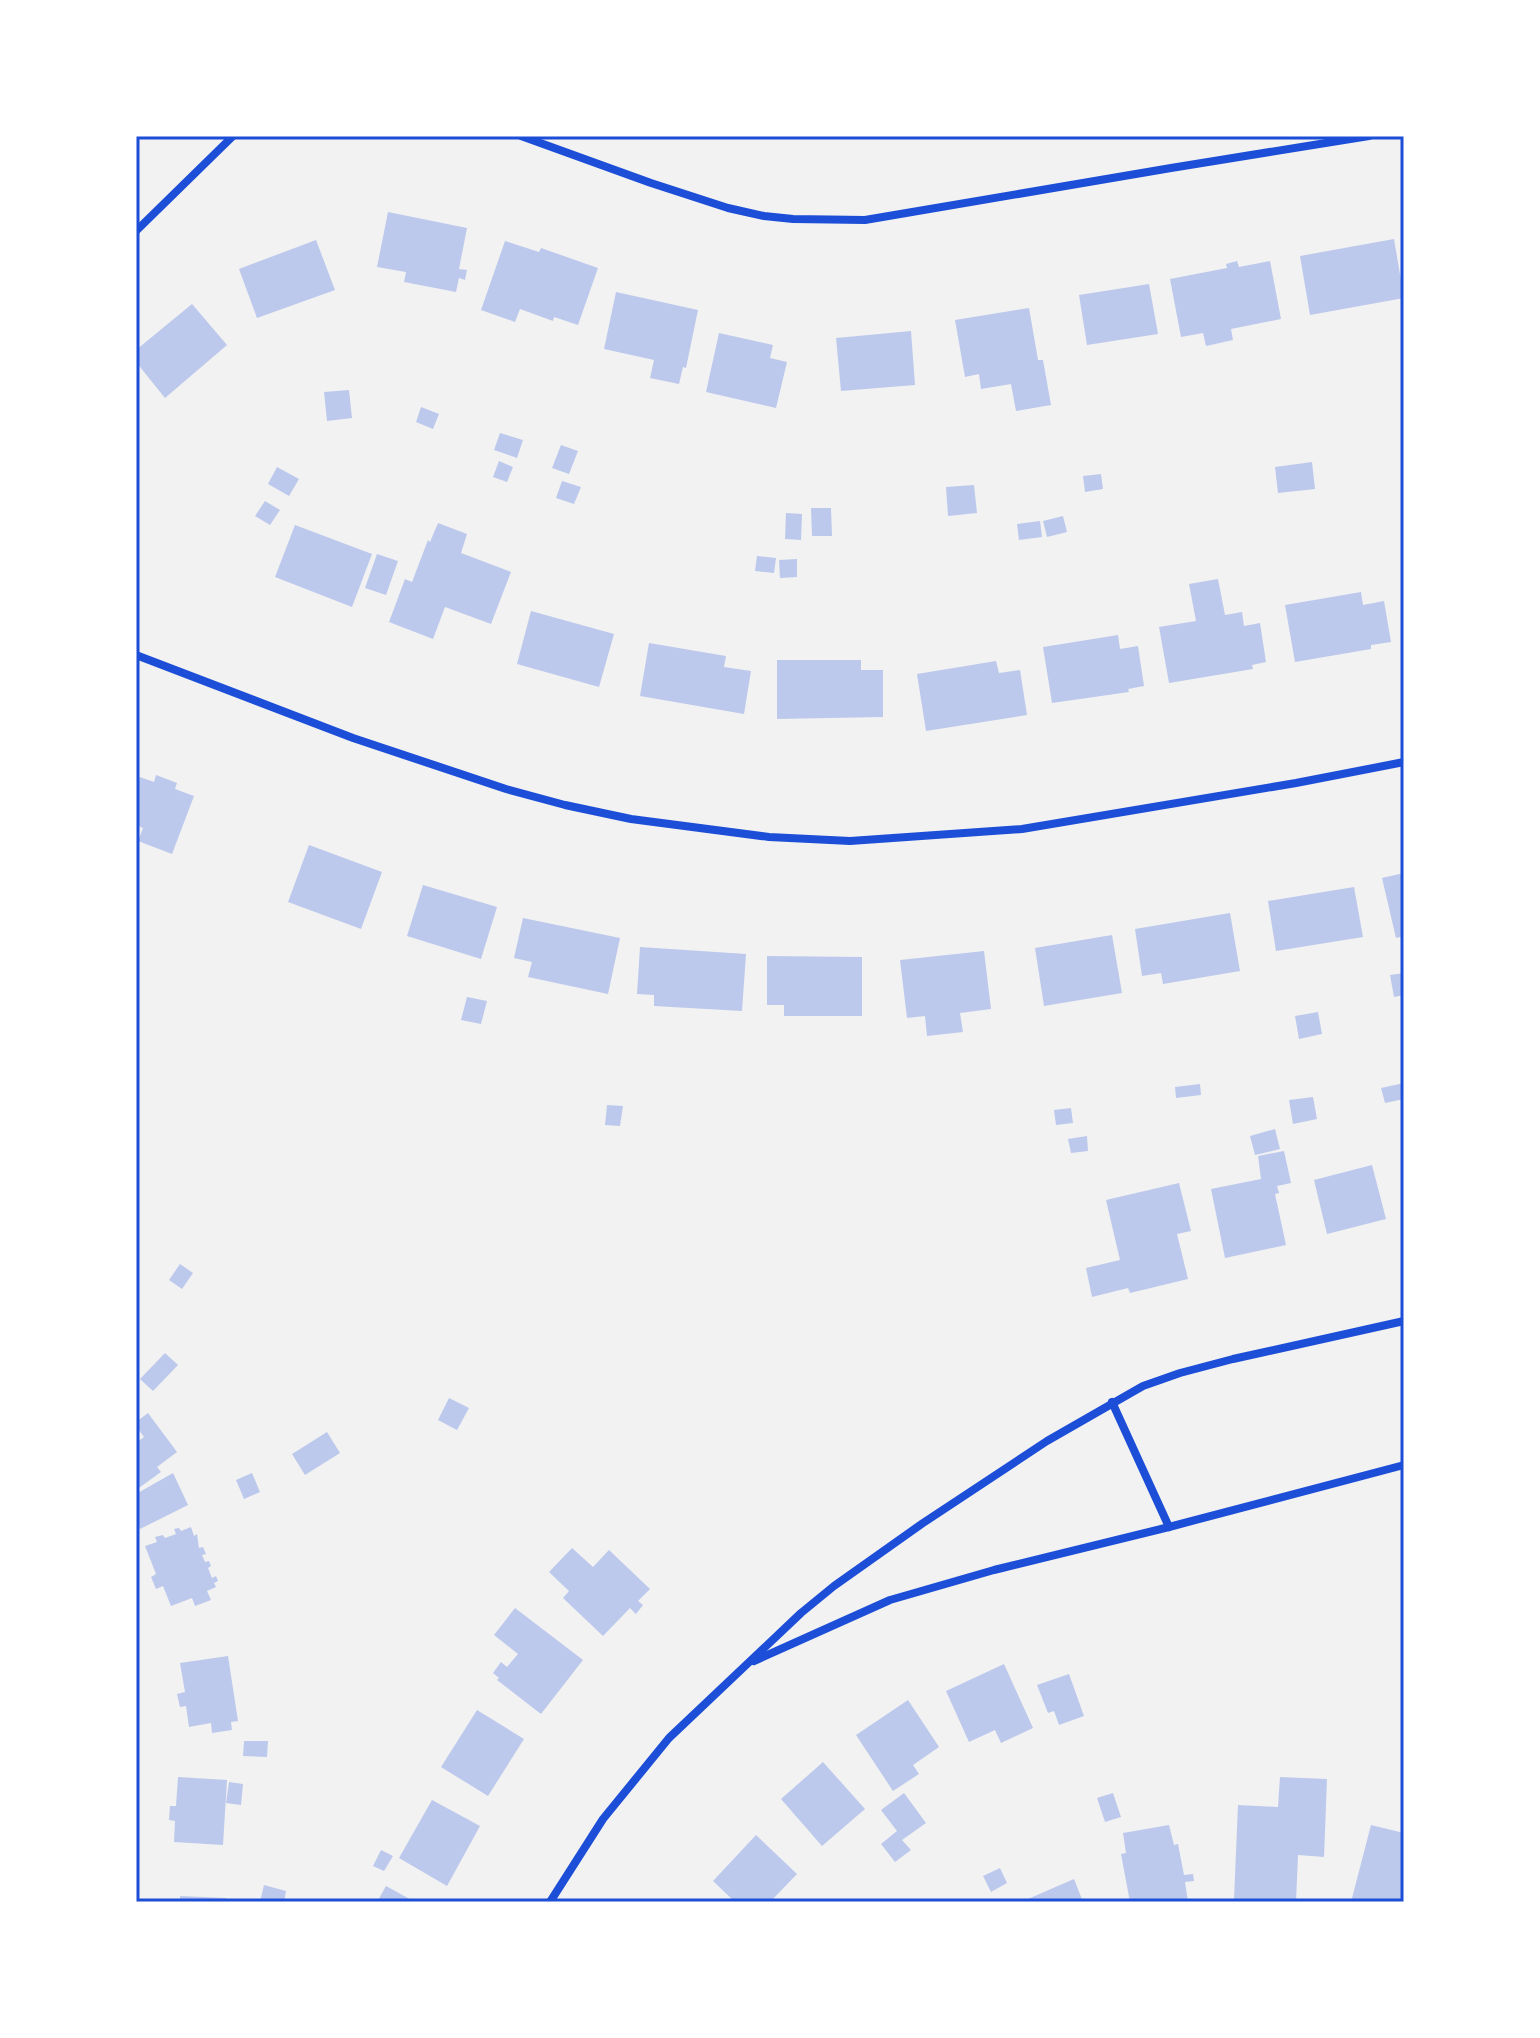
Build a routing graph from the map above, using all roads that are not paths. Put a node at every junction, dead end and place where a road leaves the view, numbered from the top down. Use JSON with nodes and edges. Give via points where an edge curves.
{"nodes":[{"id":1,"x":233,"y":136,"type":"edge"},
{"id":2,"x":521,"y":136,"type":"edge"},
{"id":3,"x":1369,"y":136,"type":"edge"},
{"id":4,"x":136,"y":231,"type":"edge"},
{"id":5,"x":136,"y":655,"type":"edge"},
{"id":6,"x":1404,"y":762,"type":"edge"},
{"id":7,"x":1404,"y":1321,"type":"edge"},
{"id":8,"x":1112,"y":1402,"type":"junction"},
{"id":9,"x":1404,"y":1465,"type":"edge"},
{"id":10,"x":1169,"y":1527,"type":"junction"},
{"id":11,"x":746,"y":1665,"type":"junction"},
{"id":12,"x":550,"y":1902,"type":"edge"}],
"edges":[{"from":1,"to":4,"type":"street"},
{"from":2,"to":3,"type":"street","via":[[728,208],[793,219],[865,220]]},
{"from":5,"to":6,"type":"street","via":[[353,738],[506,789],[631,819],[769,837],[850,841],[1022,829]]},
{"from":7,"to":8,"type":"street","via":[[1180,1373]]},
{"from":8,"to":10,"type":"street"},
{"from":8,"to":11,"type":"street","via":[[834,1586]]},
{"from":9,"to":10,"type":"street"},
{"from":10,"to":11,"type":"street","via":[[890,1600]]},
{"from":11,"to":12,"type":"street","via":[[669,1738],[629,1786]]}]}
